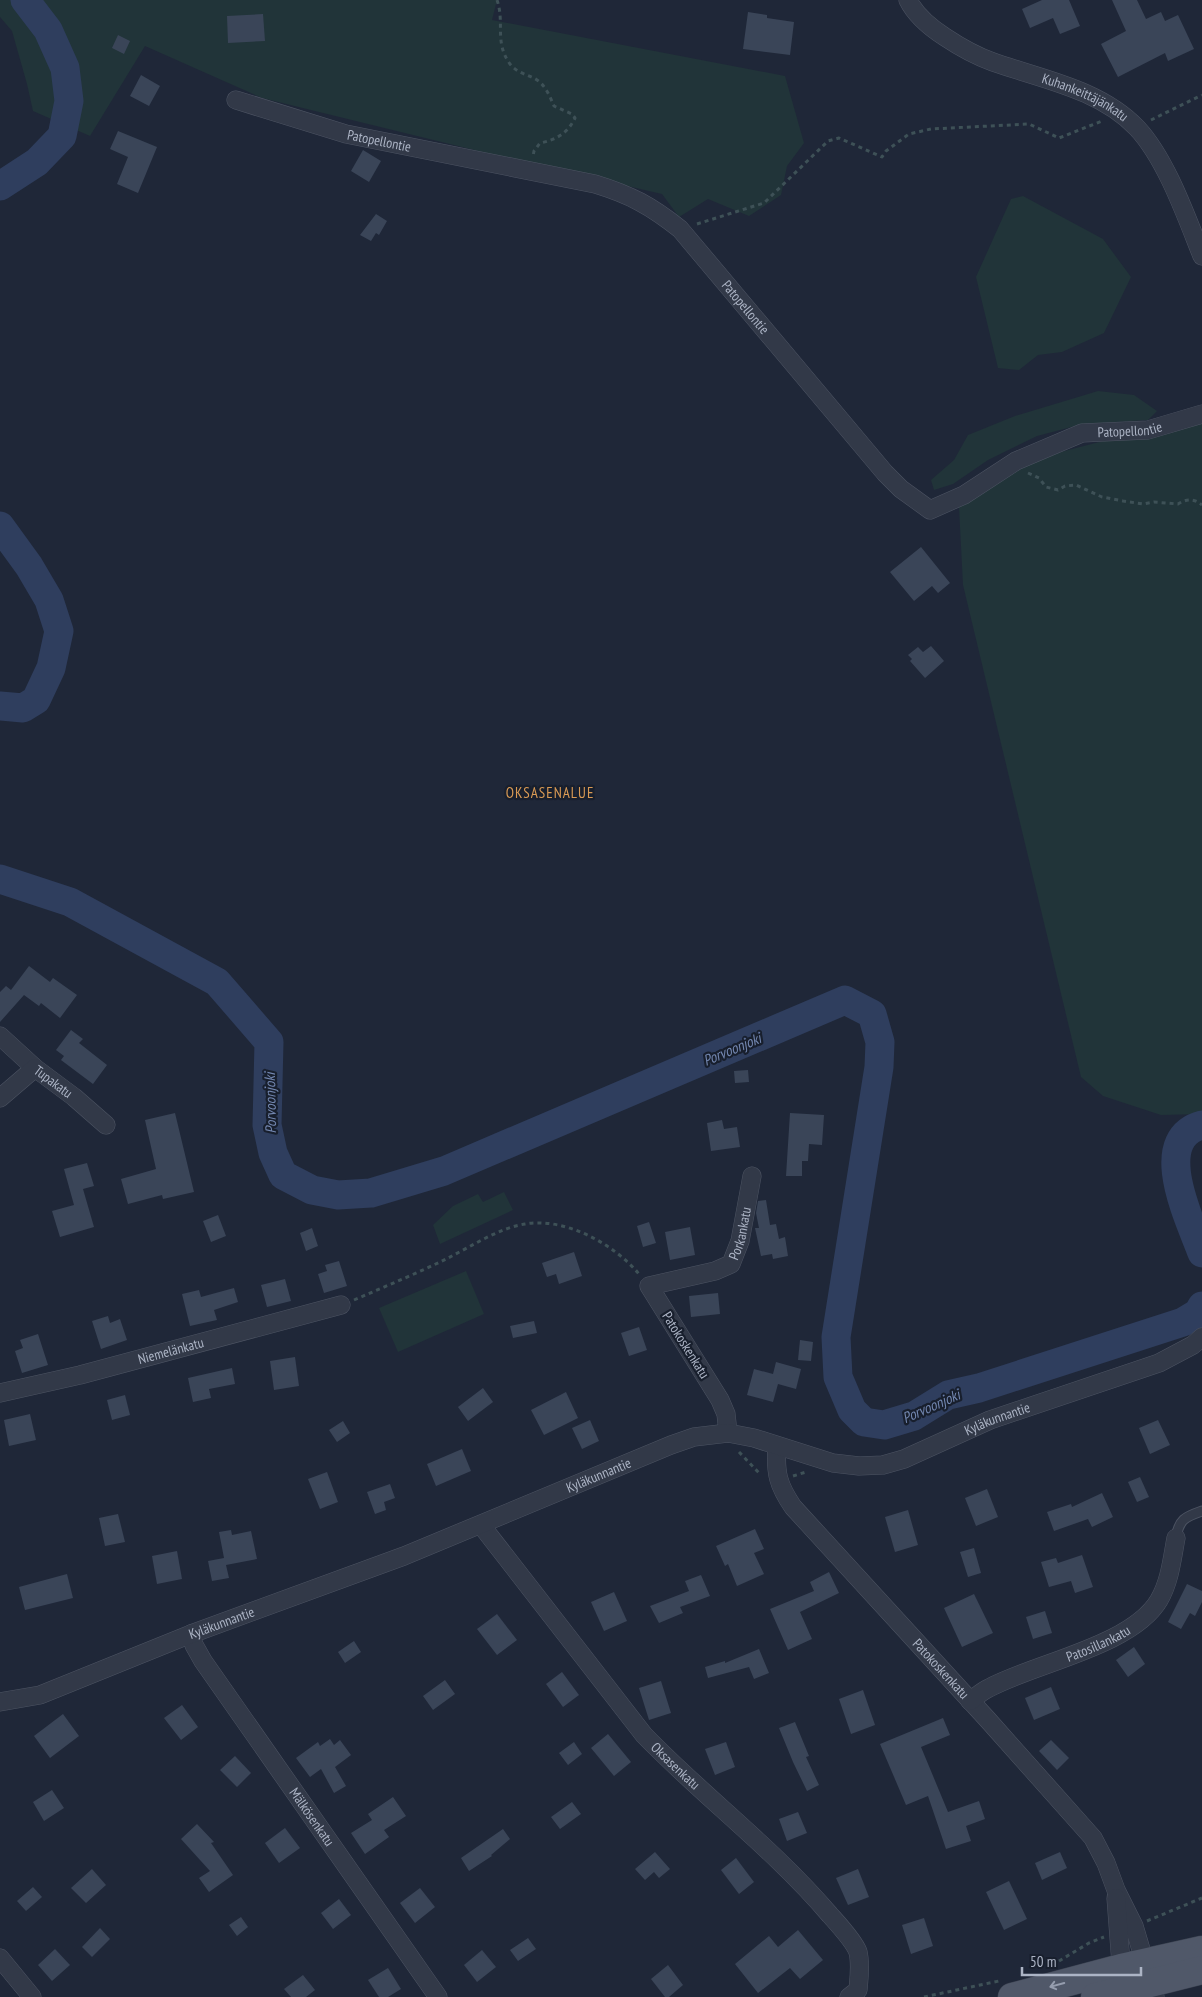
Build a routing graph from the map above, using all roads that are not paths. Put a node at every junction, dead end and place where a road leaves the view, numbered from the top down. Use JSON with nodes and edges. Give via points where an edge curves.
{"nodes":[{"id":1,"x":908,"y":0,"type":"edge"},
{"id":2,"x":236,"y":100,"type":"dead end"},
{"id":3,"x":1202,"y":256,"type":"edge"},
{"id":4,"x":1202,"y":414,"type":"edge"},
{"id":5,"x":0,"y":1036,"type":"edge"},
{"id":6,"x":35,"y":1068,"type":"junction"},
{"id":7,"x":0,"y":1098,"type":"edge"},
{"id":8,"x":106,"y":1125,"type":"dead end"},
{"id":9,"x":752,"y":1176,"type":"dead end"},
{"id":10,"x":649,"y":1286,"type":"joint"},
{"id":11,"x":341,"y":1305,"type":"road end"},
{"id":12,"x":1202,"y":1337,"type":"edge"},
{"id":13,"x":0,"y":1393,"type":"edge"},
{"id":14,"x":728,"y":1433,"type":"junction"},
{"id":15,"x":777,"y":1446,"type":"junction"},
{"id":16,"x":1202,"y":1511,"type":"edge"},
{"id":17,"x":481,"y":1525,"type":"junction"},
{"id":18,"x":1176,"y":1538,"type":"joint"},
{"id":19,"x":191,"y":1634,"type":"junction"},
{"id":20,"x":970,"y":1701,"type":"junction"},
{"id":21,"x":0,"y":1702,"type":"edge"},
{"id":22,"x":1126,"y":1928,"type":"junction"},
{"id":23,"x":1202,"y":1950,"type":"edge"},
{"id":24,"x":0,"y":1958,"type":"edge"},
{"id":25,"x":1202,"y":1970,"type":"edge"},
{"id":26,"x":1137,"y":1983,"type":"edge"},
{"id":27,"x":1007,"y":1988,"type":"edge"},
{"id":28,"x":32,"y":1997,"type":"edge"},
{"id":29,"x":438,"y":1997,"type":"edge"},
{"id":30,"x":849,"y":1997,"type":"edge"},
{"id":31,"x":1094,"y":1997,"type":"edge"}],
"edges":[{"from":1,"to":3,"type":"street","name":"Kuhankeittäjänkatu","via":[[922,19],[963,48],[1094,98],[1136,127],[1169,179]]},
{"from":2,"to":4,"type":"street","name":"Patopellontie","via":[[346,134],[595,184],[631,196],[657,210],[680,230],[885,473],[930,510],[964,495],[1016,461],[1082,433],[1148,430]]},
{"from":5,"to":6,"type":"street"},
{"from":6,"to":7,"type":"street","name":"Tupakatu"},
{"from":6,"to":8,"type":"street","name":"Tupakatu"},
{"from":9,"to":10,"type":"street","name":"Porkankatu","via":[[740,1240],[731,1264],[715,1271]]},
{"from":10,"to":14,"type":"street","name":"Patokoskenkatu","via":[[720,1400],[726,1414]]},
{"from":11,"to":13,"type":"street","name":"Niemelänkatu","via":[[80,1375]]},
{"from":12,"to":15,"type":"street","name":"Kyläkunnantie","via":[[1159,1363],[990,1420],[904,1459],[883,1465],[833,1463]]},
{"from":14,"to":15,"type":"street","name":"Kyläkunnantie"},
{"from":14,"to":17,"type":"street","name":"Kyläkunnantie","via":[[694,1437],[671,1445]]},
{"from":15,"to":20,"type":"street","name":"Patokoskenkatu","via":[[779,1480],[792,1507]]},
{"from":16,"to":18,"type":"lane","via":[[1183,1519]]},
{"from":17,"to":19,"type":"street","name":"Kyläkunnantie"},
{"from":17,"to":30,"type":"street","name":"Oksasenkatu","via":[[644,1735],[809,1890],[840,1927],[858,1951],[858,1990]]},
{"from":18,"to":20,"type":"street","name":"Patosillankatu","via":[[1168,1580],[1145,1618],[1106,1641],[988,1688]]},
{"from":19,"to":21,"type":"street","name":"Kyläkunnantie","via":[[40,1695]]},
{"from":19,"to":29,"type":"street","name":"Mälkösenkatu","via":[[203,1661]]},
{"from":20,"to":22,"type":"street","name":"Patokoskenkatu","via":[[1093,1838],[1116,1890]]},
{"from":22,"to":26,"type":"street","name":"Patokoskenkatu"},
{"from":22,"to":26,"type":"street","name":"Patokoskenkatu"},
{"from":23,"to":26,"type":"main road"},
{"from":24,"to":28,"type":"street"},
{"from":25,"to":26,"type":"main road"},
{"from":26,"to":27,"type":"main road","one_way":true},
{"from":26,"to":31,"type":"main road"}]}
